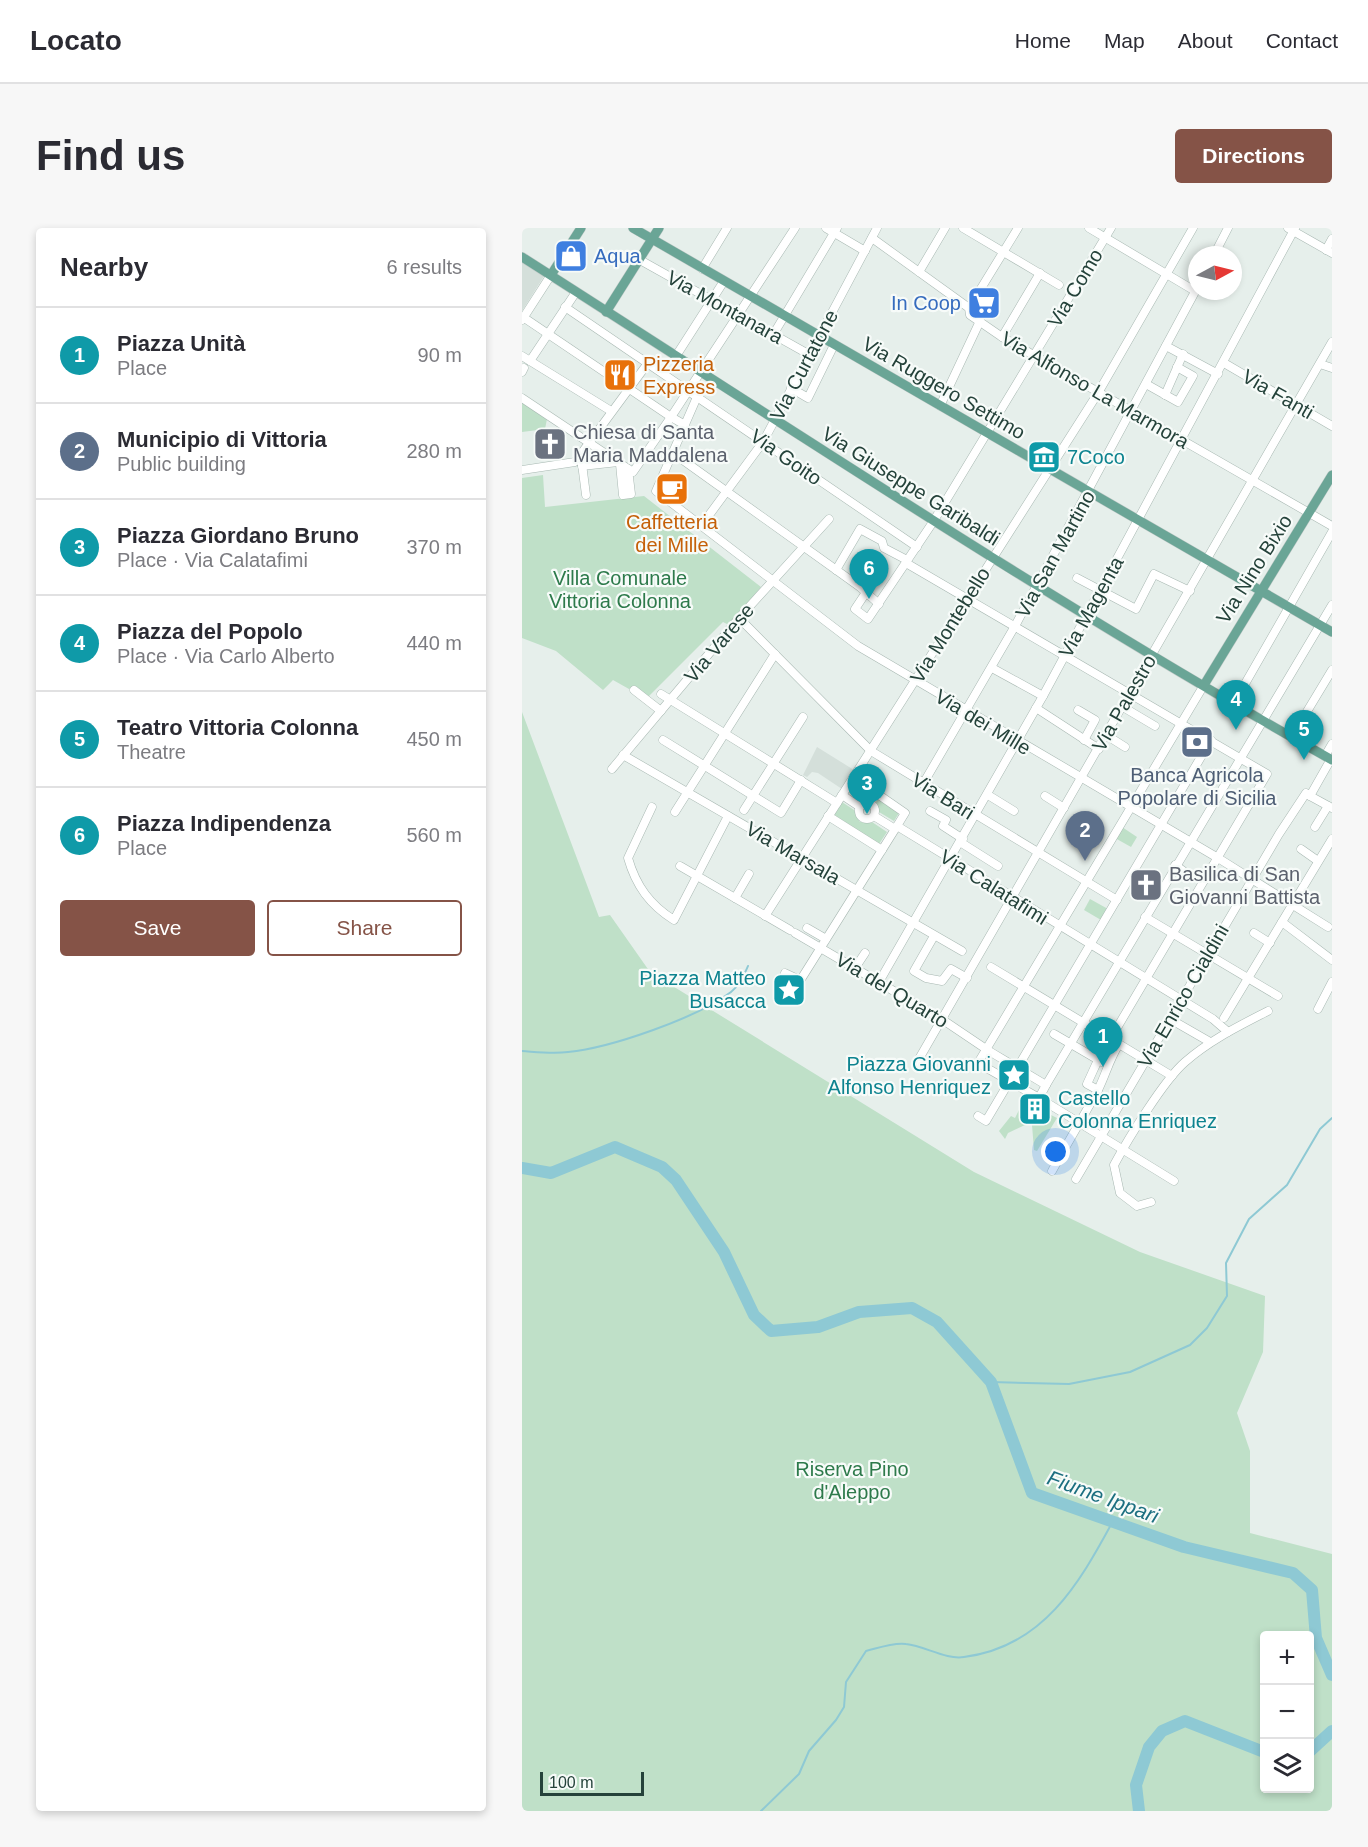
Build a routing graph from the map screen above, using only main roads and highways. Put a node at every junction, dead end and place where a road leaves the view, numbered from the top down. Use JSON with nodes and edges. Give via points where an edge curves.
{"nodes":[{"id":1,"x":581,"y":228,"type":"edge"},
{"id":2,"x":633,"y":228,"type":"edge"},
{"id":3,"x":659,"y":228,"type":"edge"},
{"id":4,"x":652,"y":239,"type":"junction"},
{"id":5,"x":522,"y":257,"type":"edge"},
{"id":6,"x":551,"y":275,"type":"junction"},
{"id":7,"x":606,"y":312,"type":"junction"},
{"id":8,"x":1332,"y":475,"type":"edge"},
{"id":9,"x":1262,"y":591,"type":"junction"},
{"id":10,"x":1332,"y":632,"type":"edge"},
{"id":11,"x":1203,"y":684,"type":"junction"},
{"id":12,"x":1329,"y":758,"type":"edge"}],
"edges":[{"from":1,"to":6,"type":"main road"},
{"from":2,"to":4,"type":"main road","name":"Via Ruggero Settimo"},
{"from":3,"to":4,"type":"main road"},
{"from":4,"to":7,"type":"main road"},
{"from":4,"to":9,"type":"main road","name":"Via Ruggero Settimo"},
{"from":5,"to":6,"type":"main road","name":"Via Giuseppe Garibaldi"},
{"from":6,"to":7,"type":"main road","name":"Via Giuseppe Garibaldi"},
{"from":7,"to":11,"type":"main road","name":"Via Giuseppe Garibaldi","via":[[933,522]]},
{"from":8,"to":9,"type":"main road","name":"Via Nino Bixio"},
{"from":9,"to":10,"type":"main road","name":"Via Ruggero Settimo"},
{"from":9,"to":11,"type":"main road","name":"Via Nino Bixio"},
{"from":11,"to":12,"type":"main road","name":"Via Giuseppe Garibaldi"}]}
